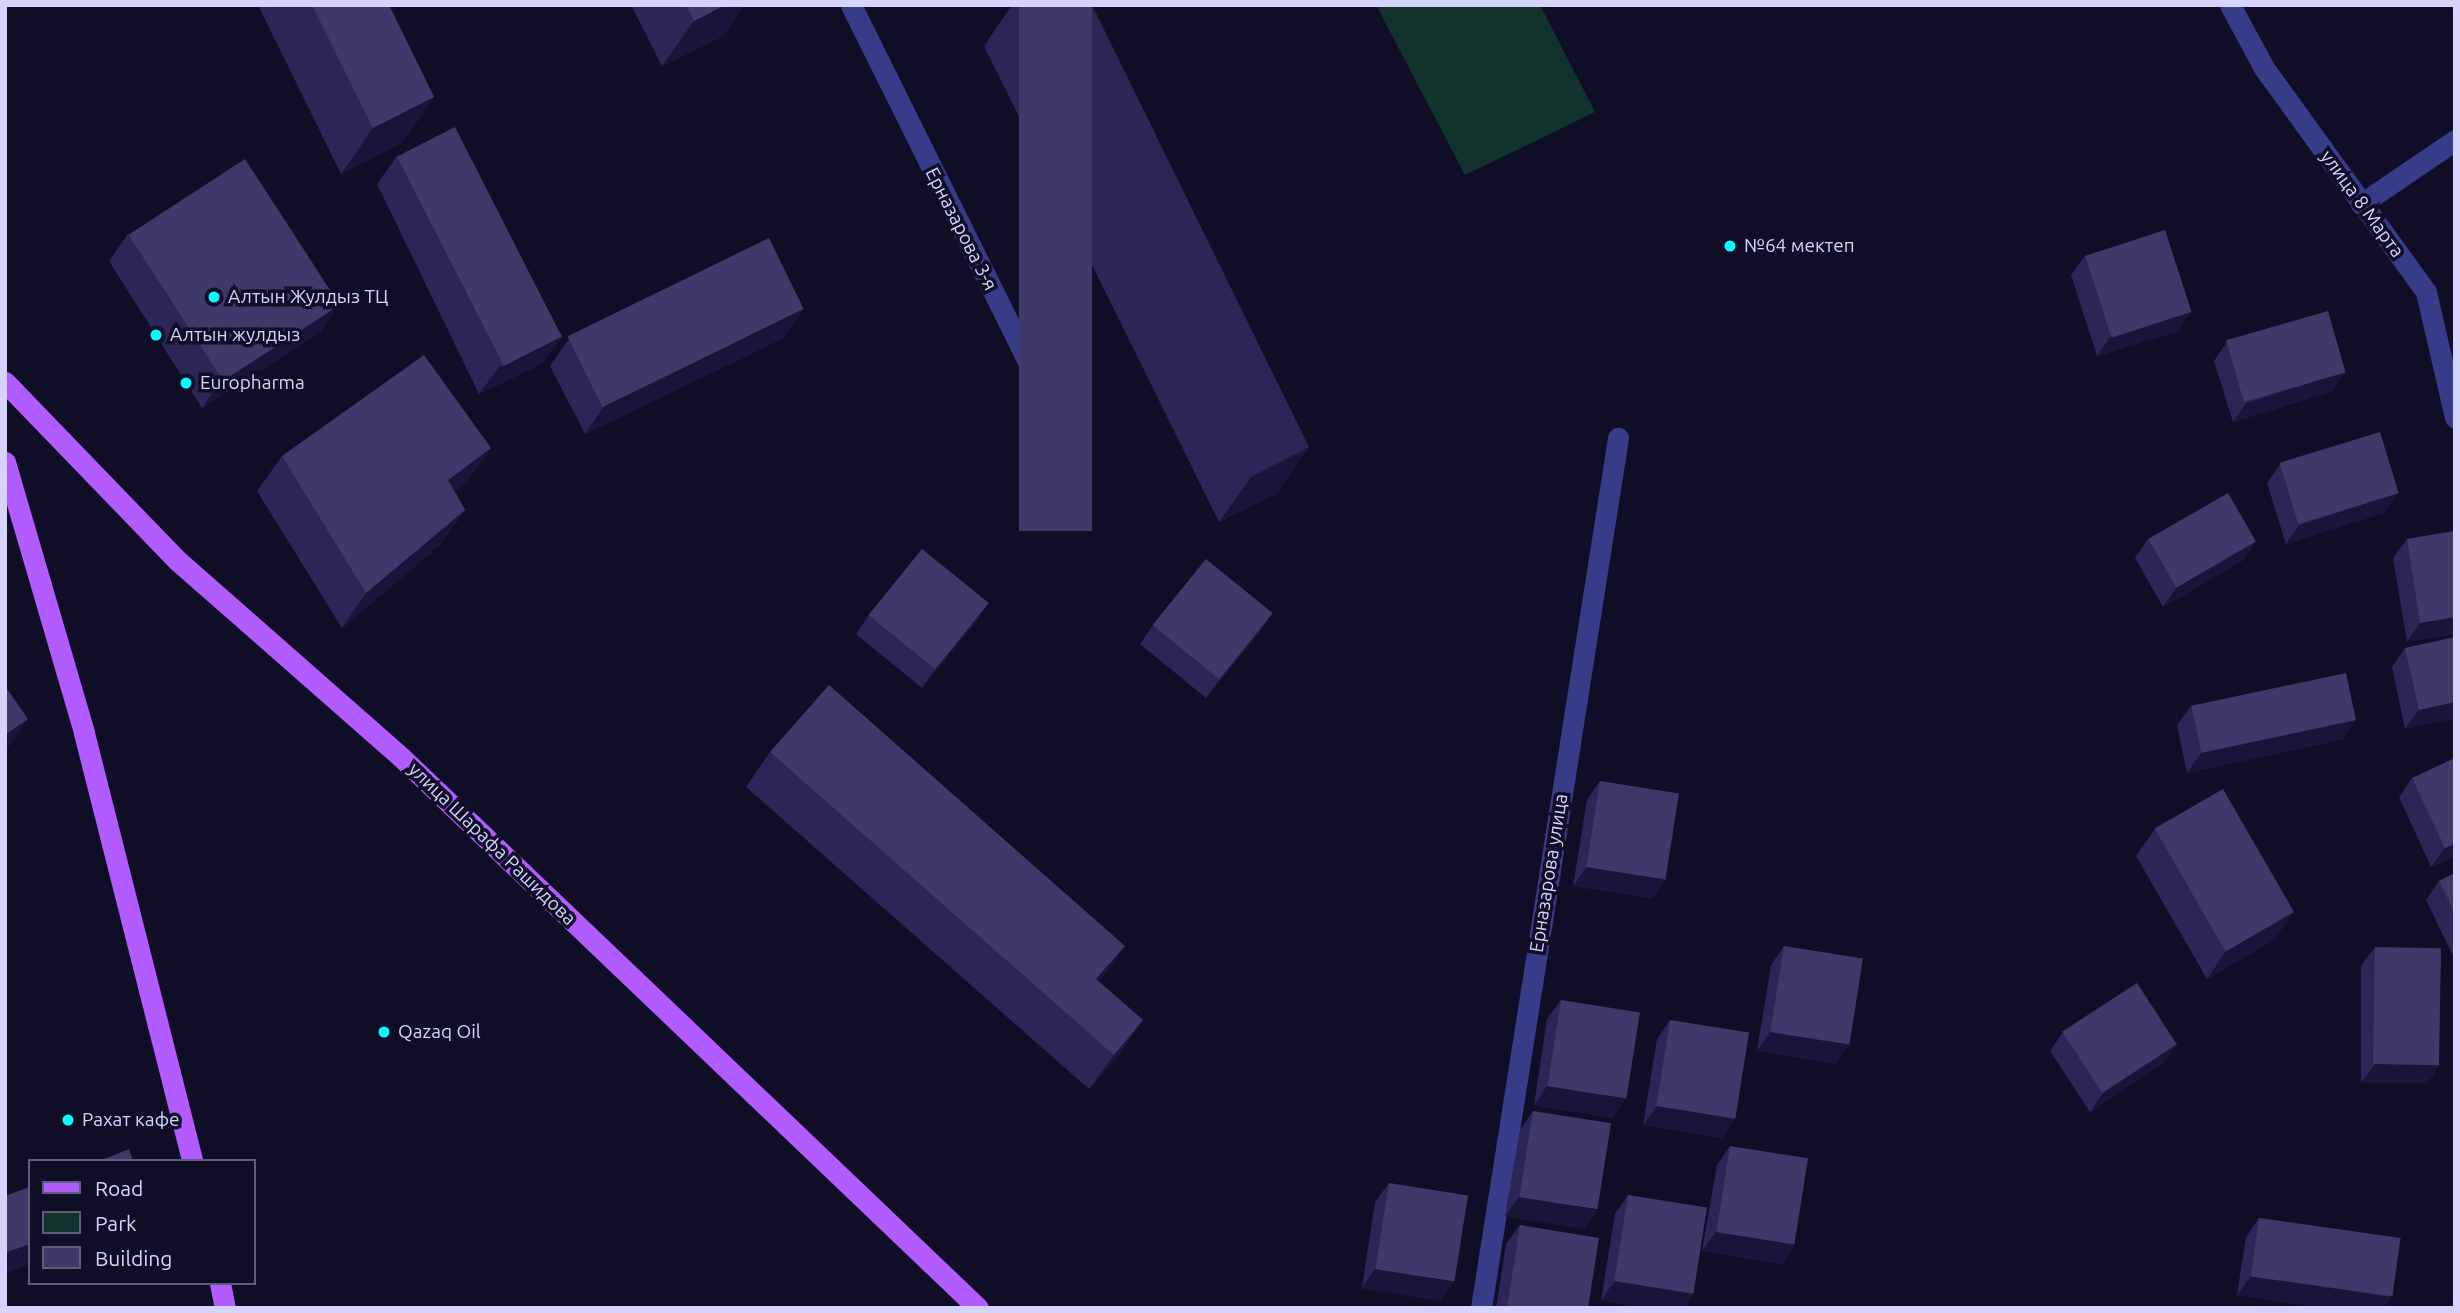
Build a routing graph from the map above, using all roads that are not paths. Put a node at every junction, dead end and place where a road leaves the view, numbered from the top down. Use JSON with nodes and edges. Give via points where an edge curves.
{"nodes":[{"id":1,"x":850,"y":5,"type":"edge"},
{"id":2,"x":2230,"y":5,"type":"edge"},
{"id":3,"x":2455,"y":140,"type":"edge"},
{"id":4,"x":2361,"y":204,"type":"junction"},
{"id":5,"x":5,"y":382,"type":"edge"},
{"id":6,"x":2455,"y":418,"type":"edge"},
{"id":7,"x":1618,"y":438,"type":"dead end"},
{"id":8,"x":1073,"y":452,"type":"dead end"},
{"id":9,"x":5,"y":462,"type":"edge"},
{"id":10,"x":191,"y":1159,"type":"edge"},
{"id":11,"x":220,"y":1285,"type":"edge"},
{"id":12,"x":225,"y":1308,"type":"edge"},
{"id":13,"x":978,"y":1308,"type":"edge"},
{"id":14,"x":1481,"y":1308,"type":"edge"}],
"edges":[{"from":1,"to":8,"type":"street","name":"Ерназарова 3-я"},
{"from":2,"to":4,"type":"street","name":"улица 8 Марта","via":[[2264,68]]},
{"from":3,"to":4,"type":"street"},
{"from":4,"to":6,"type":"street","name":"улица 8 Марта","via":[[2426,292]]},
{"from":5,"to":13,"type":"main road","name":"улица Шарафа Рашидова","via":[[178,561],[401,757]]},
{"from":7,"to":14,"type":"street","name":"Ерназарова улица"},
{"from":9,"to":10,"type":"main road","via":[[84,733]]},
{"from":11,"to":12,"type":"main road"}]}
